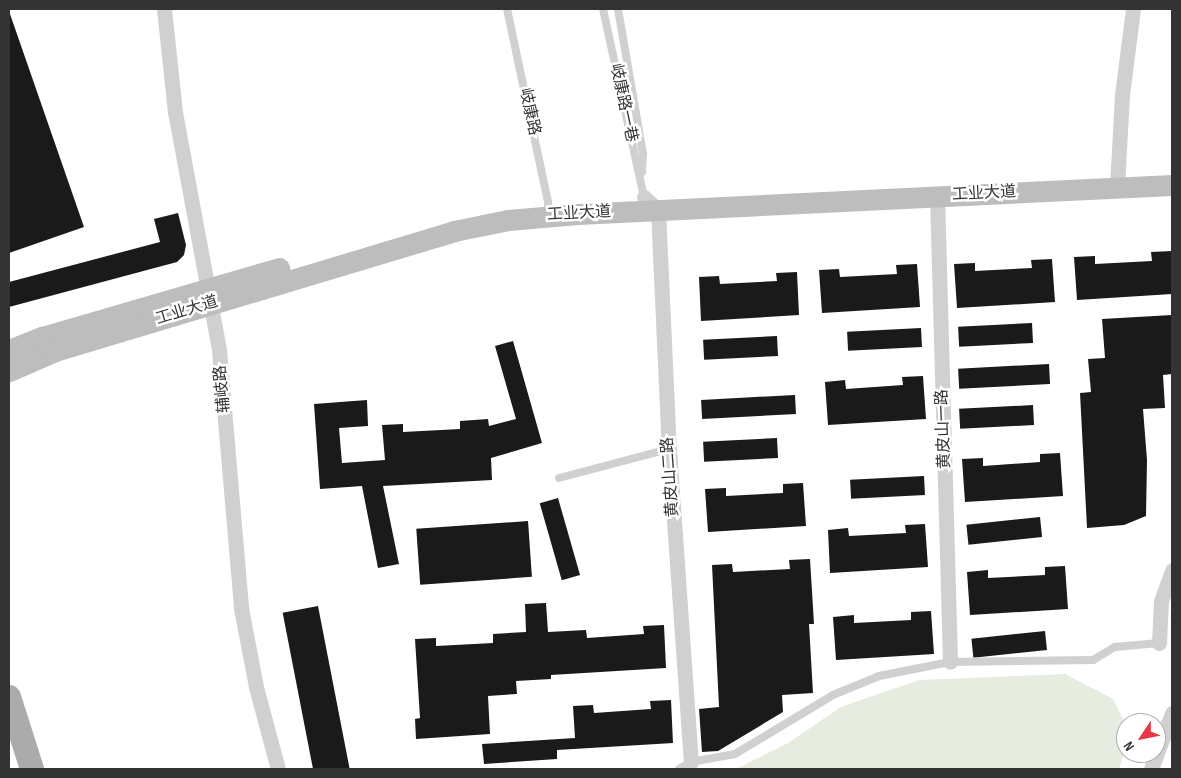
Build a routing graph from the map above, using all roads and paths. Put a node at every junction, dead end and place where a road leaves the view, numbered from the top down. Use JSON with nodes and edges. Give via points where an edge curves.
{"nodes":[{"id":1,"x":164,"y":9,"type":"edge"},
{"id":2,"x":507,"y":9,"type":"edge"},
{"id":3,"x":602,"y":9,"type":"edge"},
{"id":4,"x":618,"y":9,"type":"edge"},
{"id":5,"x":1133,"y":9,"type":"edge"},
{"id":6,"x":1172,"y":171,"type":"edge"},
{"id":7,"x":1117,"y":180,"type":"junction"},
{"id":8,"x":1172,"y":185,"type":"edge"},
{"id":9,"x":648,"y":196,"type":"junction"},
{"id":10,"x":937,"y":196,"type":"junction"},
{"id":11,"x":548,"y":209,"type":"junction"},
{"id":12,"x":210,"y":296,"type":"junction"},
{"id":13,"x":9,"y":350,"type":"edge"},
{"id":14,"x":9,"y":371,"type":"edge"},
{"id":15,"x":669,"y":449,"type":"junction"},
{"id":16,"x":559,"y":478,"type":"dead end"},
{"id":17,"x":1172,"y":570,"type":"edge"},
{"id":18,"x":1172,"y":610,"type":"edge"},
{"id":19,"x":1165,"y":642,"type":"edge"},
{"id":20,"x":950,"y":662,"type":"junction"},
{"id":21,"x":9,"y":698,"type":"edge"},
{"id":22,"x":1172,"y":713,"type":"edge"},
{"id":23,"x":685,"y":766,"type":"edge"},
{"id":24,"x":32,"y":769,"type":"edge"},
{"id":25,"x":278,"y":769,"type":"edge"},
{"id":26,"x":1152,"y":769,"type":"edge"}],
"edges":[{"from":1,"to":12,"type":"street","name":"辅岐路","via":[[175,112]]},
{"from":2,"to":11,"type":"lane","name":"岐康路"},
{"from":3,"to":9,"type":"lane","name":"岐康路一巷"},
{"from":4,"to":9,"type":"lane"},
{"from":5,"to":7,"type":"street","via":[[1122,95]]},
{"from":6,"to":7,"type":"street","name":"工业大道"},
{"from":7,"to":8,"type":"street","name":"工业大道"},
{"from":7,"to":9,"type":"street","name":"工业大道"},
{"from":7,"to":10,"type":"street","name":"工业大道"},
{"from":9,"to":10,"type":"street","name":"工业大道"},
{"from":9,"to":11,"type":"street","name":"工业大道"},
{"from":9,"to":15,"type":"street","name":"黄皮山二路"},
{"from":10,"to":20,"type":"street","name":"黄皮山一路"},
{"from":11,"to":12,"type":"street","name":"工业大道","via":[[506,206],[451,218]]},
{"from":12,"to":13,"type":"street","name":"工业大道","via":[[42,337]]},
{"from":12,"to":14,"type":"street","name":"工业大道","via":[[54,351]]},
{"from":12,"to":25,"type":"street","name":"辅岐路","via":[[223,385],[241,608],[256,687]]},
{"from":15,"to":16,"type":"lane"},
{"from":15,"to":23,"type":"street","name":"黄皮山二路"},
{"from":17,"to":19,"type":"street","via":[[1161,601]]},
{"from":18,"to":19,"type":"street"},
{"from":19,"to":20,"type":"lane","via":[[1115,647],[1093,660]]},
{"from":20,"to":23,"type":"lane","via":[[879,676],[833,695],[735,754]]},
{"from":21,"to":24,"type":"main road"},
{"from":22,"to":26,"type":"street"}]}
